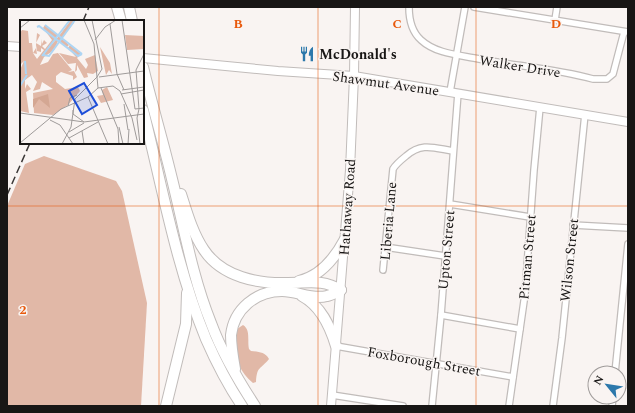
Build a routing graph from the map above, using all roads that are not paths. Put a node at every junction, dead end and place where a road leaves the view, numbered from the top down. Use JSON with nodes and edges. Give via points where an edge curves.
{"nodes":[{"id":1,"x":117,"y":7,"type":"edge"},
{"id":2,"x":128,"y":7,"type":"edge"},
{"id":3,"x":355,"y":7,"type":"edge"},
{"id":4,"x":409,"y":7,"type":"edge"},
{"id":5,"x":465,"y":7,"type":"edge"},
{"id":6,"x":474,"y":7,"type":"edge"},
{"id":7,"x":557,"y":7,"type":"edge"},
{"id":8,"x":121,"y":20,"type":"edge"},
{"id":9,"x":132,"y":20,"type":"edge"},
{"id":10,"x":555,"y":20,"type":"junction"},
{"id":11,"x":626,"y":32,"type":"edge"},
{"id":12,"x":7,"y":46,"type":"edge"},
{"id":13,"x":20,"y":47,"type":"edge"},
{"id":14,"x":456,"y":55,"type":"junction"},
{"id":15,"x":144,"y":58,"type":"edge"},
{"id":16,"x":144,"y":73,"type":"edge"},
{"id":17,"x":354,"y":76,"type":"junction"},
{"id":18,"x":454,"y":93,"type":"junction"},
{"id":19,"x":540,"y":107,"type":"junction"},
{"id":20,"x":144,"y":114,"type":"edge"},
{"id":21,"x":585,"y":114,"type":"junction"},
{"id":22,"x":628,"y":122,"type":"edge"},
{"id":23,"x":165,"y":149,"type":"junction"},
{"id":24,"x":453,"y":151,"type":"junction"},
{"id":25,"x":450,"y":204,"type":"junction"},
{"id":26,"x":530,"y":217,"type":"junction"},
{"id":27,"x":573,"y":225,"type":"junction"},
{"id":28,"x":628,"y":228,"type":"edge"},
{"id":29,"x":345,"y":240,"type":"junction"},
{"id":30,"x":628,"y":244,"type":"edge"},
{"id":31,"x":386,"y":246,"type":"junction"},
{"id":32,"x":445,"y":256,"type":"junction"},
{"id":33,"x":383,"y":270,"type":"dead end"},
{"id":34,"x":288,"y":284,"type":"junction"},
{"id":35,"x":187,"y":285,"type":"junction"},
{"id":36,"x":626,"y":287,"type":"edge"},
{"id":37,"x":342,"y":290,"type":"junction"},
{"id":38,"x":297,"y":293,"type":"junction"},
{"id":39,"x":441,"y":315,"type":"junction"},
{"id":40,"x":520,"y":329,"type":"junction"},
{"id":41,"x":336,"y":346,"type":"junction"},
{"id":42,"x":436,"y":363,"type":"junction"},
{"id":43,"x":616,"y":365,"type":"edge"},
{"id":44,"x":236,"y":377,"type":"junction"},
{"id":45,"x":513,"y":377,"type":"junction"},
{"id":46,"x":332,"y":395,"type":"junction"},
{"id":47,"x":166,"y":406,"type":"edge"},
{"id":48,"x":242,"y":406,"type":"edge"},
{"id":49,"x":255,"y":406,"type":"edge"},
{"id":50,"x":331,"y":406,"type":"edge"},
{"id":51,"x":403,"y":406,"type":"edge"},
{"id":52,"x":432,"y":406,"type":"edge"},
{"id":53,"x":509,"y":406,"type":"edge"},
{"id":54,"x":553,"y":406,"type":"edge"}],
"edges":[{"from":1,"to":8,"type":"highway"},
{"from":2,"to":9,"type":"highway"},
{"from":3,"to":17,"type":"main road","name":"Hathaway Road"},
{"from":4,"to":14,"type":"street","name":"Walker Drive","via":[[413,28],[422,41]]},
{"from":5,"to":14,"type":"street","name":"Upton Street"},
{"from":6,"to":10,"type":"street"},
{"from":7,"to":10,"type":"street"},
{"from":10,"to":11,"type":"street"},
{"from":11,"to":14,"type":"street","name":"Walker Drive","via":[[615,70],[612,76],[605,79]]},
{"from":12,"to":13,"type":"main road"},
{"from":14,"to":18,"type":"street","name":"Upton Street"},
{"from":15,"to":17,"type":"main road","name":"Shawmut Avenue"},
{"from":16,"to":23,"type":"highway"},
{"from":17,"to":18,"type":"main road","name":"Shawmut Avenue"},
{"from":17,"to":29,"type":"main road","name":"Hathaway Road"},
{"from":18,"to":19,"type":"main road","name":"Shawmut Avenue"},
{"from":18,"to":24,"type":"street","name":"Upton Street"},
{"from":19,"to":21,"type":"main road","name":"Shawmut Avenue"},
{"from":19,"to":26,"type":"street","name":"Pitman Street"},
{"from":20,"to":35,"type":"highway"},
{"from":21,"to":22,"type":"main road","name":"Shawmut Avenue"},
{"from":21,"to":27,"type":"street","name":"Wilson Street"},
{"from":23,"to":34,"type":"highway","via":[[194,229],[208,255],[221,266],[244,278]]},
{"from":23,"to":44,"type":"highway","via":[[200,292],[215,334]]},
{"from":24,"to":25,"type":"street","name":"Upton Street"},
{"from":24,"to":31,"type":"street","name":"Liberia Lane","via":[[417,148],[394,167]]},
{"from":25,"to":26,"type":"street"},
{"from":25,"to":32,"type":"street","name":"Upton Street"},
{"from":26,"to":40,"type":"street","name":"Pitman Street"},
{"from":27,"to":28,"type":"street"},
{"from":27,"to":54,"type":"street","name":"Wilson Street"},
{"from":29,"to":34,"type":"highway","via":[[335,256],[323,268],[302,280]]},
{"from":29,"to":37,"type":"main road","name":"Hathaway Road"},
{"from":30,"to":36,"type":"street"},
{"from":31,"to":32,"type":"street"},
{"from":31,"to":33,"type":"street","name":"Liberia Lane"},
{"from":32,"to":39,"type":"street","name":"Upton Street"},
{"from":34,"to":37,"type":"highway","via":[[324,283]]},
{"from":35,"to":47,"type":"highway","via":[[186,324]]},
{"from":35,"to":48,"type":"highway","via":[[211,350]]},
{"from":36,"to":43,"type":"street"},
{"from":37,"to":38,"type":"highway","via":[[322,297]]},
{"from":37,"to":41,"type":"main road","name":"Hathaway Road"},
{"from":38,"to":41,"type":"highway","via":[[308,299],[321,313]]},
{"from":38,"to":44,"type":"highway","via":[[269,292],[250,300],[242,308],[231,335]]},
{"from":39,"to":40,"type":"street"},
{"from":39,"to":42,"type":"street","name":"Upton Street"},
{"from":40,"to":45,"type":"street","name":"Pitman Street"},
{"from":41,"to":42,"type":"street","name":"Foxborough Street"},
{"from":41,"to":46,"type":"main road","name":"Hathaway Road"},
{"from":42,"to":45,"type":"street","name":"Foxborough Street"},
{"from":42,"to":52,"type":"street","name":"Upton Street"},
{"from":44,"to":49,"type":"highway"},
{"from":45,"to":53,"type":"street","name":"Pitman Street"},
{"from":46,"to":50,"type":"main road","name":"Hathaway Road"},
{"from":46,"to":51,"type":"street"}]}
